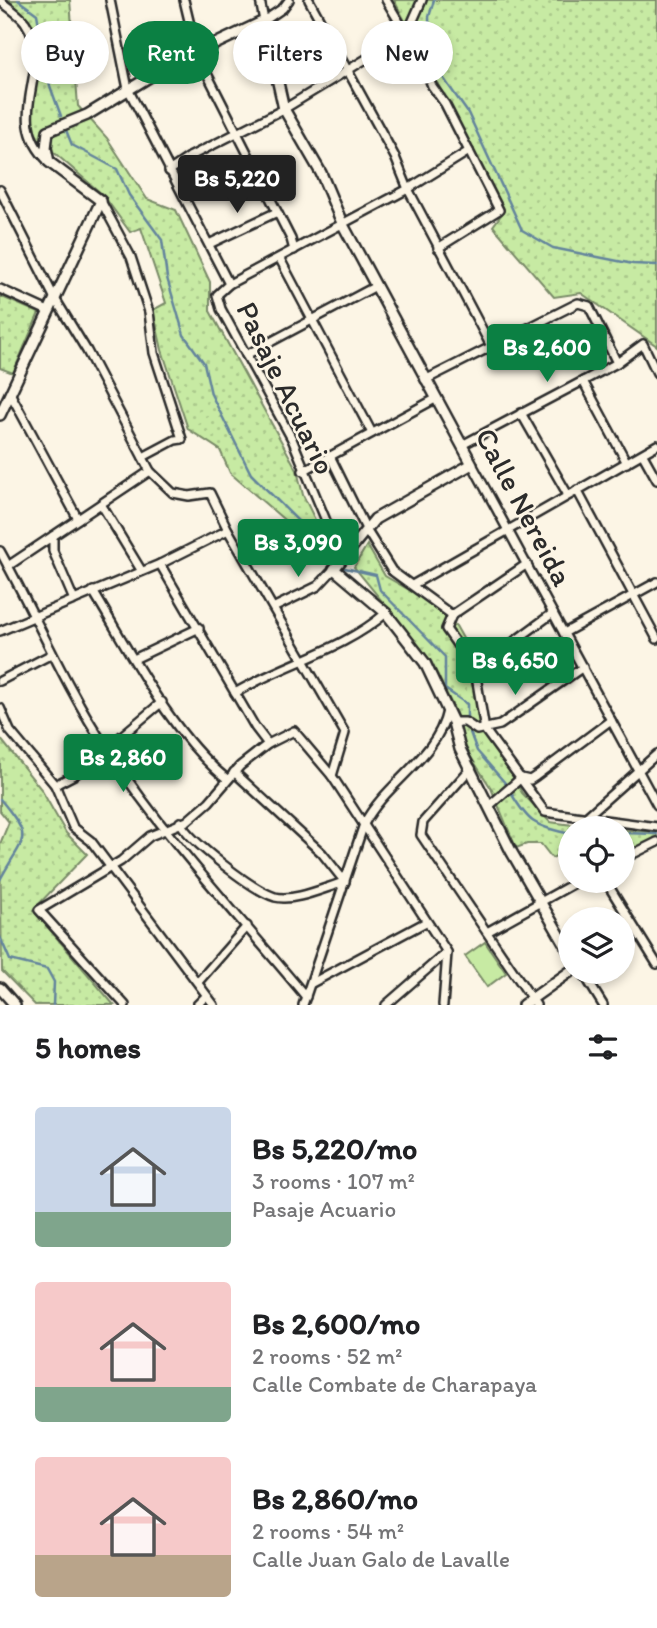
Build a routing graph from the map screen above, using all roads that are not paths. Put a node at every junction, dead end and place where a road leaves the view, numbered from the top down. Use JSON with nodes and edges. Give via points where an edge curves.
{"nodes":[{"id":1,"x":110,"y":0,"type":"edge"},
{"id":2,"x":184,"y":0,"type":"edge"},
{"id":3,"x":260,"y":0,"type":"edge"},
{"id":4,"x":289,"y":0,"type":"edge"},
{"id":5,"x":309,"y":0,"type":"edge"},
{"id":6,"x":386,"y":0,"type":"edge"},
{"id":7,"x":422,"y":0,"type":"edge"},
{"id":8,"x":0,"y":1,"type":"edge"},
{"id":9,"x":189,"y":21,"type":"edge"},
{"id":10,"x":264,"y":21,"type":"joint"},
{"id":11,"x":320,"y":21,"type":"edge"},
{"id":12,"x":399,"y":21,"type":"edge"},
{"id":13,"x":413,"y":21,"type":"edge"},
{"id":14,"x":361,"y":63,"type":"edge"},
{"id":15,"x":347,"y":72,"type":"joint"},
{"id":16,"x":137,"y":84,"type":"edge"},
{"id":17,"x":212,"y":84,"type":"edge"},
{"id":18,"x":278,"y":84,"type":"edge"},
{"id":19,"x":327,"y":84,"type":"edge"},
{"id":20,"x":431,"y":84,"type":"edge"},
{"id":21,"x":128,"y":89,"type":"junction"},
{"id":22,"x":284,"y":109,"type":"junction"},
{"id":23,"x":236,"y":134,"type":"junction"},
{"id":24,"x":469,"y":151,"type":"junction"},
{"id":25,"x":48,"y":162,"type":"junction"},
{"id":26,"x":169,"y":171,"type":"junction"},
{"id":27,"x":408,"y":190,"type":"junction"},
{"id":28,"x":2,"y":194,"type":"edge"},
{"id":29,"x":101,"y":201,"type":"junction"},
{"id":30,"x":0,"y":206,"type":"edge"},
{"id":31,"x":277,"y":212,"type":"junction"},
{"id":32,"x":342,"y":223,"type":"junction"},
{"id":33,"x":209,"y":244,"type":"junction"},
{"id":34,"x":438,"y":248,"type":"junction"},
{"id":35,"x":294,"y":250,"type":"junction"},
{"id":36,"x":280,"y":259,"type":"junction"},
{"id":37,"x":229,"y":284,"type":"junction"},
{"id":38,"x":376,"y":286,"type":"junction"},
{"id":39,"x":0,"y":289,"type":"edge"},
{"id":40,"x":54,"y":297,"type":"junction"},
{"id":41,"x":48,"y":312,"type":"junction"},
{"id":42,"x":312,"y":320,"type":"junction"},
{"id":43,"x":492,"y":348,"type":"junction"},
{"id":44,"x":246,"y":355,"type":"junction"},
{"id":45,"x":617,"y":363,"type":"junction"},
{"id":46,"x":657,"y":373,"type":"edge"},
{"id":47,"x":425,"y":380,"type":"junction"},
{"id":48,"x":583,"y":381,"type":"junction"},
{"id":49,"x":10,"y":393,"type":"junction"},
{"id":50,"x":437,"y":398,"type":"junction"},
{"id":51,"x":521,"y":414,"type":"junction"},
{"id":52,"x":0,"y":415,"type":"edge"},
{"id":53,"x":372,"y":433,"type":"junction"},
{"id":54,"x":462,"y":445,"type":"junction"},
{"id":55,"x":657,"y":445,"type":"edge"},
{"id":56,"x":643,"y":455,"type":"junction"},
{"id":57,"x":330,"y":456,"type":"junction"},
{"id":58,"x":143,"y":457,"type":"junction"},
{"id":59,"x":627,"y":463,"type":"junction"},
{"id":60,"x":472,"y":464,"type":"junction"},
{"id":61,"x":150,"y":471,"type":"junction"},
{"id":62,"x":303,"y":471,"type":"junction"},
{"id":63,"x":657,"y":480,"type":"edge"},
{"id":64,"x":577,"y":490,"type":"junction"},
{"id":65,"x":568,"y":495,"type":"junction"},
{"id":66,"x":101,"y":504,"type":"junction"},
{"id":67,"x":78,"y":519,"type":"junction"},
{"id":68,"x":508,"y":529,"type":"junction"},
{"id":69,"x":228,"y":530,"type":"junction"},
{"id":70,"x":367,"y":531,"type":"junction"},
{"id":71,"x":53,"y":535,"type":"junction"},
{"id":72,"x":0,"y":551,"type":"edge"},
{"id":73,"x":347,"y":553,"type":"junction"},
{"id":74,"x":527,"y":564,"type":"junction"},
{"id":75,"x":160,"y":565,"type":"junction"},
{"id":76,"x":8,"y":566,"type":"junction"},
{"id":77,"x":334,"y":569,"type":"junction"},
{"id":78,"x":141,"y":570,"type":"junction"},
{"id":79,"x":657,"y":582,"type":"edge"},
{"id":80,"x":414,"y":584,"type":"junction"},
{"id":81,"x":93,"y":591,"type":"junction"},
{"id":82,"x":635,"y":597,"type":"junction"},
{"id":83,"x":74,"y":600,"type":"junction"},
{"id":84,"x":275,"y":607,"type":"junction"},
{"id":85,"x":386,"y":613,"type":"junction"},
{"id":86,"x":553,"y":613,"type":"junction"},
{"id":87,"x":452,"y":615,"type":"junction"},
{"id":88,"x":34,"y":619,"type":"junction"},
{"id":89,"x":199,"y":628,"type":"junction"},
{"id":90,"x":0,"y":631,"type":"edge"},
{"id":91,"x":564,"y":633,"type":"junction"},
{"id":92,"x":657,"y":639,"type":"edge"},
{"id":93,"x":52,"y":654,"type":"junction"},
{"id":94,"x":303,"y":658,"type":"junction"},
{"id":95,"x":134,"y":659,"type":"junction"},
{"id":96,"x":583,"y":667,"type":"junction"},
{"id":97,"x":475,"y":670,"type":"junction"},
{"id":98,"x":0,"y":681,"type":"edge"},
{"id":99,"x":235,"y":693,"type":"junction"},
{"id":100,"x":162,"y":702,"type":"junction"},
{"id":101,"x":0,"y":708,"type":"edge"},
{"id":102,"x":447,"y":710,"type":"junction"},
{"id":103,"x":611,"y":720,"type":"junction"},
{"id":104,"x":453,"y":722,"type":"junction"},
{"id":105,"x":485,"y":730,"type":"junction"},
{"id":106,"x":268,"y":744,"type":"junction"},
{"id":107,"x":106,"y":749,"type":"junction"},
{"id":108,"x":657,"y":754,"type":"edge"},
{"id":109,"x":471,"y":768,"type":"junction"},
{"id":110,"x":234,"y":772,"type":"junction"},
{"id":111,"x":639,"y":772,"type":"junction"},
{"id":112,"x":332,"y":776,"type":"junction"},
{"id":113,"x":521,"y":778,"type":"junction"},
{"id":114,"x":227,"y":779,"type":"junction"},
{"id":115,"x":55,"y":785,"type":"junction"},
{"id":116,"x":657,"y":804,"type":"edge"},
{"id":117,"x":489,"y":806,"type":"junction"},
{"id":118,"x":572,"y":816,"type":"edge"},
{"id":119,"x":587,"y":816,"type":"edge"},
{"id":120,"x":180,"y":822,"type":"junction"},
{"id":121,"x":364,"y":824,"type":"junction"},
{"id":122,"x":635,"y":824,"type":"edge"},
{"id":123,"x":165,"y":827,"type":"junction"},
{"id":124,"x":657,"y":827,"type":"edge"},
{"id":125,"x":657,"y":842,"type":"edge"},
{"id":126,"x":635,"y":853,"type":"edge"},
{"id":127,"x":109,"y":867,"type":"junction"},
{"id":128,"x":345,"y":882,"type":"junction"},
{"id":129,"x":558,"y":892,"type":"edge"},
{"id":130,"x":613,"y":893,"type":"edge"},
{"id":131,"x":538,"y":902,"type":"junction"},
{"id":132,"x":426,"y":922,"type":"junction"},
{"id":133,"x":247,"y":926,"type":"junction"},
{"id":134,"x":487,"y":932,"type":"junction"},
{"id":135,"x":558,"y":934,"type":"edge"},
{"id":136,"x":447,"y":952,"type":"junction"},
{"id":137,"x":657,"y":964,"type":"edge"},
{"id":138,"x":198,"y":982,"type":"junction"},
{"id":139,"x":558,"y":982,"type":"edge"},
{"id":140,"x":312,"y":983,"type":"junction"},
{"id":141,"x":590,"y":984,"type":"edge"},
{"id":142,"x":0,"y":988,"type":"edge"},
{"id":143,"x":206,"y":996,"type":"junction"},
{"id":144,"x":305,"y":1001,"type":"edge"},
{"id":145,"x":534,"y":1001,"type":"edge"},
{"id":146,"x":15,"y":1005,"type":"edge"},
{"id":147,"x":125,"y":1005,"type":"edge"},
{"id":148,"x":197,"y":1005,"type":"edge"},
{"id":149,"x":214,"y":1005,"type":"edge"},
{"id":150,"x":386,"y":1005,"type":"edge"},
{"id":151,"x":443,"y":1005,"type":"edge"},
{"id":152,"x":523,"y":1005,"type":"edge"},
{"id":153,"x":603,"y":1005,"type":"edge"}],
"edges":[{"from":1,"to":21,"type":"street"},
{"from":2,"to":9,"type":"street"},
{"from":3,"to":10,"type":"street","name":"Calle Nereida"},
{"from":4,"to":10,"type":"street"},
{"from":5,"to":11,"type":"street"},
{"from":6,"to":12,"type":"street"},
{"from":7,"to":13,"type":"street"},
{"from":8,"to":25,"type":"street","via":[[24,21],[30,33],[31,74],[20,112],[28,143]]},
{"from":14,"to":15,"type":"street"},
{"from":15,"to":27,"type":"street","via":[[395,157]]},
{"from":16,"to":21,"type":"street"},
{"from":17,"to":23,"type":"street"},
{"from":18,"to":22,"type":"street","name":"Calle Nereida"},
{"from":19,"to":22,"type":"street"},
{"from":20,"to":24,"type":"street"},
{"from":21,"to":25,"type":"street","via":[[87,115],[48,131]]},
{"from":21,"to":26,"type":"street"},
{"from":22,"to":23,"type":"street"},
{"from":22,"to":32,"type":"street","name":"Calle Nereida","via":[[321,173]]},
{"from":23,"to":26,"type":"street"},
{"from":23,"to":31,"type":"street"},
{"from":24,"to":27,"type":"street","name":"Pasaje Acuario"},
{"from":24,"to":34,"type":"street","via":[[499,210]]},
{"from":25,"to":29,"type":"street"},
{"from":26,"to":33,"type":"street"},
{"from":27,"to":32,"type":"street","name":"Pasaje Acuario"},
{"from":27,"to":34,"type":"street"},
{"from":28,"to":30,"type":"street"},
{"from":28,"to":40,"type":"street"},
{"from":29,"to":40,"type":"street"},
{"from":29,"to":58,"type":"street","via":[[131,257],[182,439]]},
{"from":31,"to":33,"type":"street"},
{"from":31,"to":35,"type":"street"},
{"from":32,"to":35,"type":"street","name":"Pasaje Acuario"},
{"from":32,"to":38,"type":"street","name":"Calle Nereida"},
{"from":33,"to":37,"type":"street"},
{"from":34,"to":43,"type":"street"},
{"from":35,"to":36,"type":"street","name":"Pasaje Acuario"},
{"from":36,"to":37,"type":"street","name":"Pasaje Acuario"},
{"from":36,"to":42,"type":"street"},
{"from":37,"to":44,"type":"street","name":"Pasaje Acuario","via":[[220,290],[218,302]]},
{"from":38,"to":42,"type":"street"},
{"from":38,"to":47,"type":"street","name":"Calle Nereida"},
{"from":39,"to":41,"type":"street"},
{"from":40,"to":41,"type":"street"},
{"from":40,"to":58,"type":"street"},
{"from":41,"to":49,"type":"street"},
{"from":42,"to":44,"type":"street"},
{"from":42,"to":53,"type":"street"},
{"from":43,"to":45,"type":"street","via":[[578,303],[589,306]]},
{"from":43,"to":47,"type":"street"},
{"from":44,"to":62,"type":"street","name":"Pasaje Acuario","via":[[292,439]]},
{"from":45,"to":46,"type":"street","via":[[643,344]]},
{"from":45,"to":48,"type":"street"},
{"from":47,"to":50,"type":"street","name":"Calle Nereida"},
{"from":48,"to":51,"type":"street"},
{"from":48,"to":59,"type":"street"},
{"from":49,"to":52,"type":"street"},
{"from":49,"to":67,"type":"street"},
{"from":50,"to":53,"type":"street"},
{"from":50,"to":54,"type":"street","name":"Calle Nereida"},
{"from":51,"to":54,"type":"street"},
{"from":51,"to":65,"type":"street"},
{"from":53,"to":57,"type":"street"},
{"from":54,"to":60,"type":"street","name":"Calle Nereida"},
{"from":55,"to":56,"type":"street"},
{"from":56,"to":59,"type":"street"},
{"from":56,"to":63,"type":"street"},
{"from":57,"to":62,"type":"street"},
{"from":57,"to":70,"type":"street","name":"Pasaje Acuario"},
{"from":58,"to":61,"type":"street"},
{"from":59,"to":64,"type":"street"},
{"from":60,"to":68,"type":"street","name":"Calle Nereida"},
{"from":60,"to":70,"type":"street","via":[[406,499],[375,519]]},
{"from":61,"to":66,"type":"street"},
{"from":61,"to":69,"type":"street","via":[[173,493],[210,493]]},
{"from":62,"to":73,"type":"street","name":"Pasaje Acuario","via":[[332,535]]},
{"from":64,"to":65,"type":"street"},
{"from":64,"to":82,"type":"street"},
{"from":65,"to":68,"type":"street"},
{"from":66,"to":67,"type":"street"},
{"from":66,"to":78,"type":"street"},
{"from":67,"to":71,"type":"street"},
{"from":68,"to":74,"type":"street","name":"Calle Nereida"},
{"from":68,"to":80,"type":"street"},
{"from":69,"to":75,"type":"street"},
{"from":69,"to":84,"type":"street"},
{"from":70,"to":73,"type":"street"},
{"from":70,"to":80,"type":"street","name":"Pasaje Acuario","via":[[392,571]]},
{"from":71,"to":76,"type":"street"},
{"from":71,"to":83,"type":"street","via":[[53,551]]},
{"from":72,"to":76,"type":"street"},
{"from":73,"to":77,"type":"street"},
{"from":74,"to":86,"type":"street","name":"Calle Nereida"},
{"from":74,"to":87,"type":"street"},
{"from":75,"to":78,"type":"street"},
{"from":75,"to":89,"type":"street"},
{"from":76,"to":88,"type":"street"},
{"from":77,"to":84,"type":"street","via":[[318,586]]},
{"from":77,"to":85,"type":"street"},
{"from":78,"to":81,"type":"street"},
{"from":79,"to":82,"type":"street"},
{"from":80,"to":87,"type":"street","name":"Pasaje Acuario"},
{"from":81,"to":83,"type":"street"},
{"from":81,"to":95,"type":"street"},
{"from":82,"to":91,"type":"street"},
{"from":82,"to":92,"type":"street"},
{"from":83,"to":88,"type":"street"},
{"from":84,"to":94,"type":"street"},
{"from":85,"to":94,"type":"street","via":[[331,650]]},
{"from":85,"to":102,"type":"street","via":[[425,663]]},
{"from":86,"to":91,"type":"street","name":"Calle Nereida"},
{"from":86,"to":97,"type":"street"},
{"from":87,"to":97,"type":"street","via":[[446,629]]},
{"from":88,"to":90,"type":"street"},
{"from":88,"to":93,"type":"street"},
{"from":89,"to":95,"type":"street"},
{"from":89,"to":99,"type":"street"},
{"from":91,"to":96,"type":"street","name":"Calle Nereida"},
{"from":93,"to":98,"type":"street"},
{"from":93,"to":107,"type":"street"},
{"from":94,"to":99,"type":"street"},
{"from":94,"to":112,"type":"street","via":[[345,733]]},
{"from":95,"to":100,"type":"street"},
{"from":96,"to":103,"type":"street","name":"Calle Nereida"},
{"from":96,"to":105,"type":"street","via":[[500,725]]},
{"from":97,"to":105,"type":"street"},
{"from":99,"to":106,"type":"street"},
{"from":100,"to":107,"type":"street"},
{"from":100,"to":114,"type":"street","via":[[205,760]]},
{"from":101,"to":115,"type":"street","via":[[10,731]]},
{"from":102,"to":104,"type":"street"},
{"from":102,"to":121,"type":"street","via":[[436,739]]},
{"from":103,"to":111,"type":"street","name":"Calle Nereida"},
{"from":103,"to":113,"type":"street","via":[[530,780]]},
{"from":104,"to":105,"type":"street"},
{"from":104,"to":109,"type":"street"},
{"from":105,"to":113,"type":"street"},
{"from":106,"to":110,"type":"street"},
{"from":106,"to":112,"type":"street","via":[[288,732],[299,733]]},
{"from":107,"to":115,"type":"street"},
{"from":107,"to":123,"type":"street"},
{"from":108,"to":111,"type":"street"},
{"from":109,"to":117,"type":"street"},
{"from":109,"to":134,"type":"street","via":[[420,829]]},
{"from":110,"to":114,"type":"street"},
{"from":110,"to":128,"type":"street","via":[[322,853]]},
{"from":111,"to":116,"type":"street","name":"Calle Nereida"},
{"from":111,"to":119,"type":"street"},
{"from":112,"to":121,"type":"street"},
{"from":113,"to":117,"type":"street"},
{"from":113,"to":118,"type":"street","via":[[545,812]]},
{"from":114,"to":120,"type":"street","via":[[209,802]]},
{"from":115,"to":127,"type":"street","via":[[74,827],[91,841]]},
{"from":117,"to":131,"type":"street"},
{"from":120,"to":123,"type":"street"},
{"from":120,"to":128,"type":"street","via":[[192,838],[275,897]]},
{"from":121,"to":128,"type":"street"},
{"from":121,"to":132,"type":"street"},
{"from":122,"to":124,"type":"street"},
{"from":123,"to":127,"type":"street"},
{"from":123,"to":133,"type":"street"},
{"from":125,"to":126,"type":"street"},
{"from":127,"to":138,"type":"street"},
{"from":127,"to":147,"type":"street","via":[[39,910]]},
{"from":128,"to":140,"type":"street"},
{"from":129,"to":131,"type":"street"},
{"from":130,"to":137,"type":"street"},
{"from":131,"to":134,"type":"street"},
{"from":131,"to":135,"type":"street"},
{"from":132,"to":136,"type":"street"},
{"from":132,"to":140,"type":"street"},
{"from":133,"to":138,"type":"street"},
{"from":133,"to":144,"type":"street"},
{"from":134,"to":145,"type":"street"},
{"from":136,"to":150,"type":"street"},
{"from":136,"to":151,"type":"street"},
{"from":138,"to":143,"type":"street"},
{"from":139,"to":145,"type":"street"},
{"from":140,"to":144,"type":"street"},
{"from":141,"to":153,"type":"street"},
{"from":142,"to":146,"type":"street"},
{"from":143,"to":148,"type":"street"},
{"from":143,"to":149,"type":"street"},
{"from":145,"to":152,"type":"street"}]}
